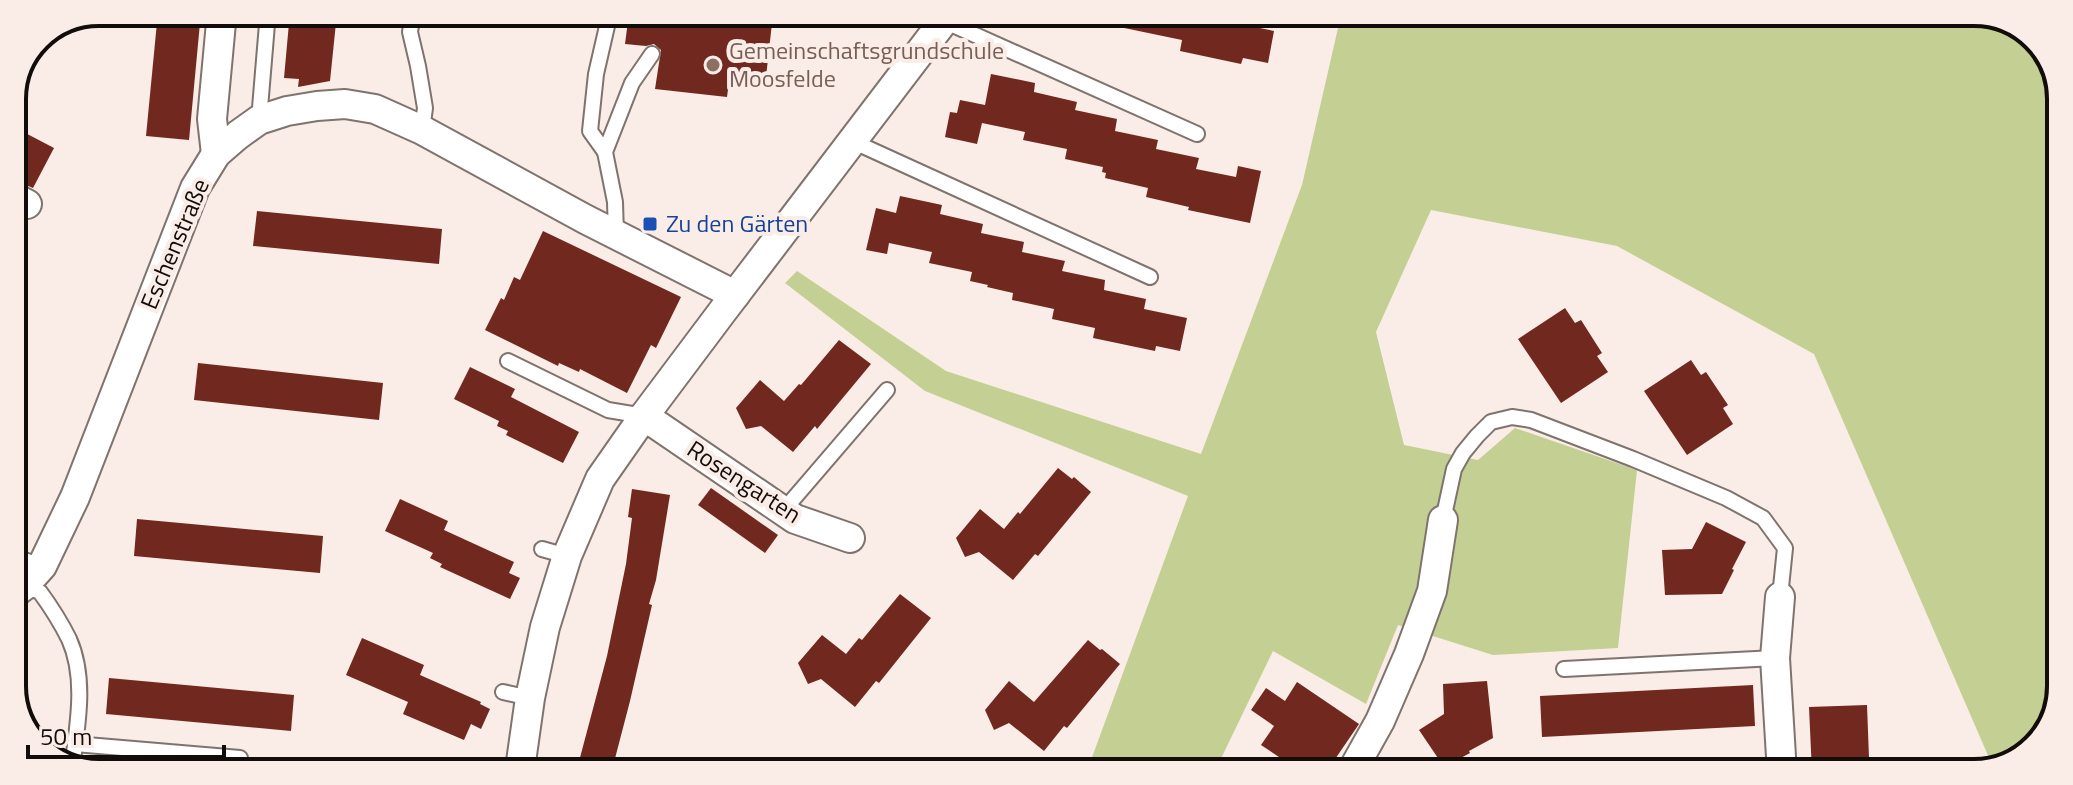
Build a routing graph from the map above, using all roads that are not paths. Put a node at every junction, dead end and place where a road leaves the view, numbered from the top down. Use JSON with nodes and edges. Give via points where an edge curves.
{"nodes":[{"id":1,"x":221,"y":26,"type":"edge"},
{"id":2,"x":267,"y":26,"type":"edge"},
{"id":3,"x":411,"y":26,"type":"edge"},
{"id":4,"x":607,"y":26,"type":"edge"},
{"id":5,"x":939,"y":26,"type":"edge"},
{"id":6,"x":965,"y":26,"type":"edge"},
{"id":7,"x":652,"y":54,"type":"dead end"},
{"id":8,"x":259,"y":120,"type":"junction"},
{"id":9,"x":422,"y":130,"type":"junction"},
{"id":10,"x":1197,"y":134,"type":"dead end"},
{"id":11,"x":852,"y":141,"type":"junction"},
{"id":12,"x":605,"y":152,"type":"junction"},
{"id":13,"x":216,"y":154,"type":"junction"},
{"id":14,"x":616,"y":235,"type":"junction"},
{"id":15,"x":1150,"y":277,"type":"dead end"},
{"id":16,"x":735,"y":295,"type":"junction"},
{"id":17,"x":508,"y":361,"type":"dead end"},
{"id":18,"x":887,"y":390,"type":"dead end"},
{"id":19,"x":644,"y":416,"type":"junction"},
{"id":20,"x":783,"y":511,"type":"junction"},
{"id":21,"x":1443,"y":520,"type":"joint"},
{"id":22,"x":850,"y":538,"type":"dead end"},
{"id":23,"x":26,"y":582,"type":"edge"},
{"id":24,"x":1780,"y":597,"type":"joint"},
{"id":25,"x":1775,"y":658,"type":"junction"},
{"id":26,"x":1564,"y":669,"type":"dead end"},
{"id":27,"x":75,"y":744,"type":"junction"},
{"id":28,"x":74,"y":754,"type":"edge"},
{"id":29,"x":240,"y":758,"type":"dead end"},
{"id":30,"x":520,"y":759,"type":"edge"},
{"id":31,"x":1358,"y":759,"type":"edge"},
{"id":32,"x":1781,"y":759,"type":"edge"}],
"edges":[{"from":1,"to":13,"type":"street","via":[[212,119]]},
{"from":2,"to":8,"type":"lane"},
{"from":3,"to":9,"type":"lane","via":[[425,108]]},
{"from":4,"to":12,"type":"lane","via":[[590,131]]},
{"from":5,"to":11,"type":"street"},
{"from":6,"to":10,"type":"lane"},
{"from":7,"to":12,"type":"lane","via":[[632,83]]},
{"from":8,"to":9,"type":"street","name":"Eschenstraße","via":[[345,104],[375,109]]},
{"from":8,"to":13,"type":"street","name":"Eschenstraße"},
{"from":9,"to":14,"type":"street","name":"Eschenstraße"},
{"from":11,"to":15,"type":"lane"},
{"from":11,"to":16,"type":"street"},
{"from":12,"to":14,"type":"lane"},
{"from":13,"to":23,"type":"street","name":"Eschenstraße","via":[[195,188],[75,497]]},
{"from":14,"to":16,"type":"street","name":"Eschenstraße"},
{"from":16,"to":19,"type":"street"},
{"from":17,"to":19,"type":"lane","via":[[608,410]]},
{"from":18,"to":20,"type":"lane"},
{"from":19,"to":20,"type":"street","name":"Rosengarten"},
{"from":19,"to":30,"type":"street","via":[[555,553],[545,627],[517,695]]},
{"from":20,"to":22,"type":"street","name":"Rosengarten"},
{"from":21,"to":24,"type":"lane","via":[[1454,469],[1477,436],[1491,422],[1531,420],[1726,498],[1763,518],[1785,548]]},
{"from":21,"to":31,"type":"street","via":[[1432,591],[1386,707]]},
{"from":23,"to":27,"type":"lane","via":[[40,592],[70,642],[78,672]]},
{"from":24,"to":25,"type":"street"},
{"from":25,"to":26,"type":"lane"},
{"from":25,"to":32,"type":"street"},
{"from":27,"to":28,"type":"lane"},
{"from":27,"to":29,"type":"lane"}]}
